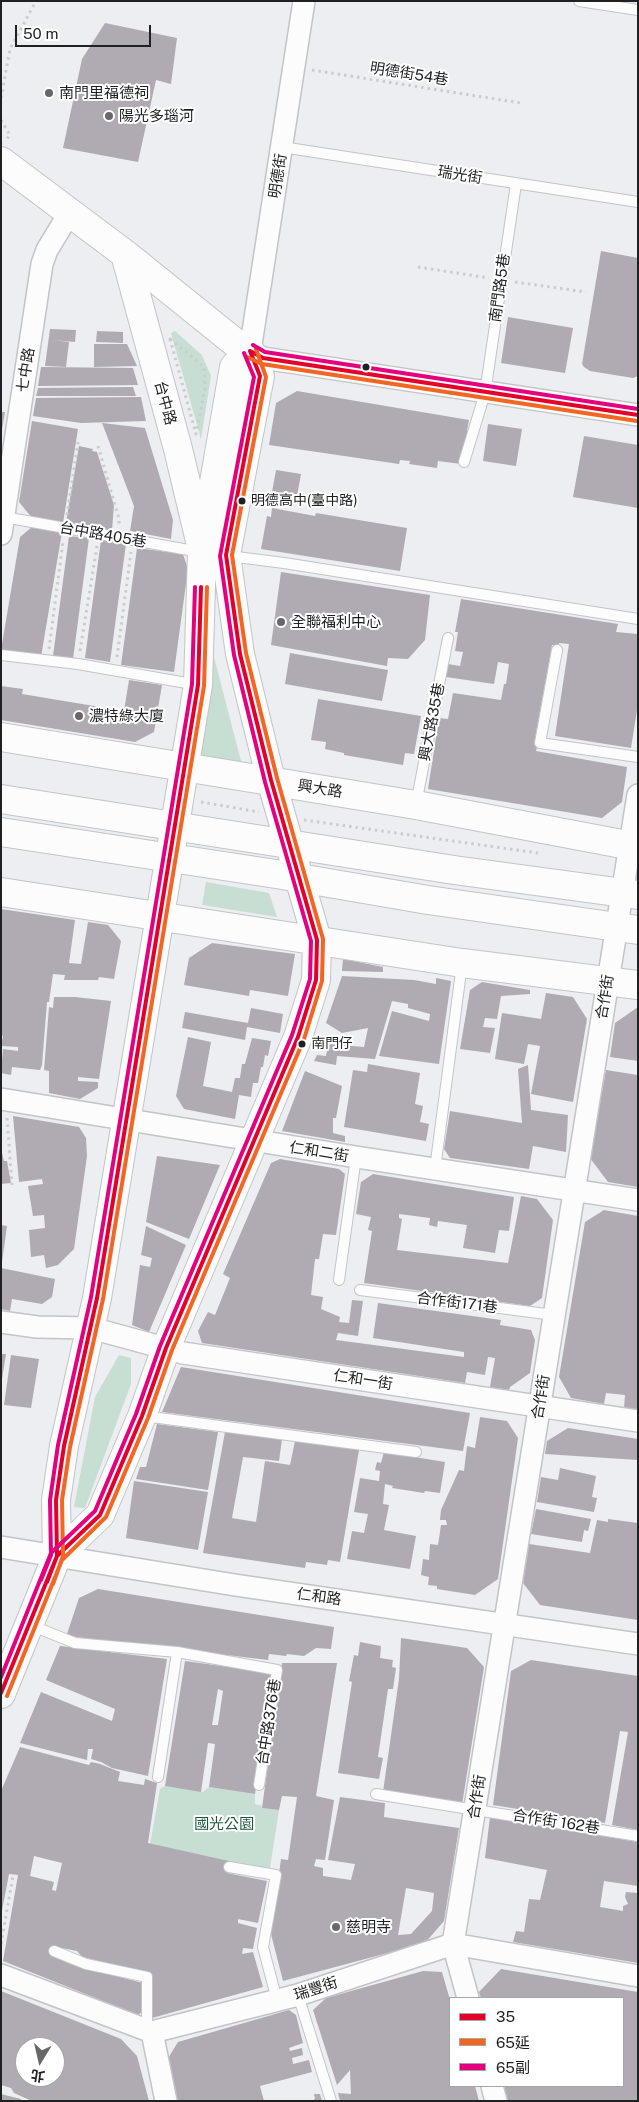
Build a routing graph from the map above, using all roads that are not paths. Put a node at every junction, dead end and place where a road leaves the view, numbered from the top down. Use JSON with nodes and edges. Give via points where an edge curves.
{"nodes":[{"id":1,"x":304,"y":1,"type":"edge"},
{"id":2,"x":579,"y":1,"type":"edge"},
{"id":3,"x":638,"y":10,"type":"edge"},
{"id":4,"x":282,"y":148,"type":"junction"},
{"id":5,"x":3,"y":164,"type":"edge"},
{"id":6,"x":516,"y":184,"type":"junction"},
{"id":7,"x":638,"y":202,"type":"edge"},
{"id":8,"x":70,"y":212,"type":"junction"},
{"id":9,"x":125,"y":254,"type":"junction"},
{"id":10,"x":250,"y":352,"type":"junction"},
{"id":11,"x":485,"y":393,"type":"junction"},
{"id":12,"x":638,"y":416,"type":"edge"},
{"id":13,"x":464,"y":462,"type":"dead end"},
{"id":14,"x":3,"y":526,"type":"edge"},
{"id":15,"x":214,"y":554,"type":"junction"},
{"id":16,"x":638,"y":619,"type":"edge"},
{"id":17,"x":448,"y":638,"type":"dead end"},
{"id":18,"x":557,"y":650,"type":"dead end"},
{"id":19,"x":1,"y":655,"type":"edge"},
{"id":20,"x":198,"y":685,"type":"junction"},
{"id":21,"x":1,"y":737,"type":"edge"},
{"id":22,"x":638,"y":757,"type":"edge"},
{"id":23,"x":185,"y":766,"type":"junction"},
{"id":24,"x":271,"y":780,"type":"junction"},
{"id":25,"x":638,"y":795,"type":"edge"},
{"id":26,"x":1,"y":799,"type":"edge"},
{"id":27,"x":416,"y":805,"type":"junction"},
{"id":28,"x":175,"y":826,"type":"junction"},
{"id":29,"x":1,"y":832,"type":"edge"},
{"id":30,"x":289,"y":844,"type":"junction"},
{"id":31,"x":634,"y":846,"type":"edge"},
{"id":32,"x":170,"y":858,"type":"junction"},
{"id":33,"x":299,"y":878,"type":"junction"},
{"id":34,"x":1,"y":892,"type":"edge"},
{"id":35,"x":630,"y":894,"type":"edge"},
{"id":36,"x":160,"y":916,"type":"junction"},
{"id":37,"x":627,"y":928,"type":"edge"},
{"id":38,"x":317,"y":940,"type":"junction"},
{"id":39,"x":462,"y":963,"type":"junction"},
{"id":40,"x":608,"y":980,"type":"junction"},
{"id":41,"x":638,"y":985,"type":"edge"},
{"id":42,"x":3,"y":1099,"type":"edge"},
{"id":43,"x":128,"y":1120,"type":"junction"},
{"id":44,"x":254,"y":1141,"type":"junction"},
{"id":45,"x":356,"y":1158,"type":"junction"},
{"id":46,"x":435,"y":1169,"type":"junction"},
{"id":47,"x":574,"y":1191,"type":"junction"},
{"id":48,"x":638,"y":1200,"type":"edge"},
{"id":49,"x":338,"y":1280,"type":"dead end"},
{"id":50,"x":360,"y":1290,"type":"dead end"},
{"id":51,"x":554,"y":1315,"type":"junction"},
{"id":52,"x":1,"y":1322,"type":"edge"},
{"id":53,"x":91,"y":1328,"type":"junction"},
{"id":54,"x":166,"y":1348,"type":"junction"},
{"id":55,"x":539,"y":1407,"type":"junction"},
{"id":56,"x":142,"y":1416,"type":"junction"},
{"id":57,"x":638,"y":1422,"type":"edge"},
{"id":58,"x":416,"y":1452,"type":"dead end"},
{"id":59,"x":1,"y":1547,"type":"edge"},
{"id":60,"x":57,"y":1556,"type":"junction"},
{"id":61,"x":504,"y":1623,"type":"junction"},
{"id":62,"x":30,"y":1625,"type":"junction"},
{"id":63,"x":638,"y":1644,"type":"edge"},
{"id":64,"x":177,"y":1652,"type":"junction"},
{"id":65,"x":1,"y":1694,"type":"edge"},
{"id":66,"x":158,"y":1778,"type":"dead end"},
{"id":67,"x":259,"y":1785,"type":"dead end"},
{"id":68,"x":376,"y":1794,"type":"dead end"},
{"id":69,"x":475,"y":1809,"type":"junction"},
{"id":70,"x":638,"y":1836,"type":"edge"},
{"id":71,"x":229,"y":1867,"type":"dead end"},
{"id":72,"x":453,"y":1944,"type":"junction"},
{"id":73,"x":54,"y":1951,"type":"dead end"},
{"id":74,"x":1,"y":1975,"type":"edge"},
{"id":75,"x":638,"y":1976,"type":"edge"},
{"id":76,"x":298,"y":1995,"type":"junction"},
{"id":77,"x":468,"y":1997,"type":"edge"},
{"id":78,"x":277,"y":2000,"type":"junction"},
{"id":79,"x":150,"y":2031,"type":"junction"},
{"id":80,"x":492,"y":2087,"type":"edge"},
{"id":81,"x":166,"y":2101,"type":"edge"},
{"id":82,"x":332,"y":2101,"type":"edge"},
{"id":83,"x":496,"y":2101,"type":"edge"}],
"edges":[{"from":1,"to":4,"type":"street","name":"明德街"},
{"from":2,"to":3,"type":"lane"},
{"from":4,"to":6,"type":"lane","name":"瑞光街"},
{"from":4,"to":10,"type":"street","name":"明德街"},
{"from":5,"to":8,"type":"street"},
{"from":6,"to":7,"type":"lane","name":"瑞光街"},
{"from":6,"to":11,"type":"lane","name":"南門路5巷"},
{"from":8,"to":9,"type":"street"},
{"from":8,"to":14,"type":"street","name":"七中路","via":[[42,264]]},
{"from":9,"to":10,"type":"street"},
{"from":9,"to":15,"type":"street","name":"台中路","via":[[178,450]]},
{"from":10,"to":11,"type":"street","via":[[263,358]]},
{"from":10,"to":15,"type":"street","name":"台中路","via":[[234,367]]},
{"from":11,"to":12,"type":"street"},
{"from":11,"to":13,"type":"lane","name":"南門路5巷"},
{"from":14,"to":15,"type":"lane","name":"台中路405巷","via":[[65,528]]},
{"from":15,"to":16,"type":"lane","name":"台中路405巷"},
{"from":15,"to":20,"type":"street","name":"台中路"},
{"from":15,"to":24,"type":"street","name":"台中路"},
{"from":17,"to":27,"type":"lane","name":"興大路35巷"},
{"from":18,"to":22,"type":"lane","via":[[540,743]]},
{"from":19,"to":20,"type":"lane","via":[[78,664]]},
{"from":20,"to":23,"type":"street","name":"台中路"},
{"from":21,"to":23,"type":"street","name":"興大路"},
{"from":23,"to":24,"type":"street","name":"興大路"},
{"from":23,"to":28,"type":"street","name":"台中路"},
{"from":24,"to":27,"type":"street","name":"興大路"},
{"from":24,"to":30,"type":"street","name":"台中路"},
{"from":25,"to":31,"type":"street","name":"合作街"},
{"from":26,"to":28,"type":"street"},
{"from":27,"to":31,"type":"street","name":"興大路"},
{"from":28,"to":30,"type":"street"},
{"from":28,"to":32,"type":"street","name":"台中路"},
{"from":29,"to":32,"type":"street"},
{"from":30,"to":33,"type":"street","name":"台中路"},
{"from":30,"to":35,"type":"street"},
{"from":31,"to":35,"type":"street","name":"合作街"},
{"from":32,"to":33,"type":"street"},
{"from":32,"to":36,"type":"street","name":"台中路"},
{"from":33,"to":37,"type":"street"},
{"from":33,"to":38,"type":"street","name":"台中路"},
{"from":34,"to":36,"type":"street"},
{"from":35,"to":37,"type":"street","name":"合作街"},
{"from":36,"to":38,"type":"street"},
{"from":36,"to":43,"type":"street","name":"台中路"},
{"from":37,"to":40,"type":"street","name":"合作街"},
{"from":38,"to":39,"type":"street"},
{"from":38,"to":44,"type":"street","name":"台中路","via":[[318,971],[313,993]]},
{"from":39,"to":40,"type":"street"},
{"from":39,"to":46,"type":"lane"},
{"from":40,"to":41,"type":"street"},
{"from":40,"to":47,"type":"street","name":"合作街"},
{"from":42,"to":43,"type":"street","name":"仁和二街"},
{"from":43,"to":44,"type":"street","name":"仁和二街"},
{"from":43,"to":53,"type":"street","name":"台中路"},
{"from":44,"to":45,"type":"street","name":"仁和二街"},
{"from":44,"to":54,"type":"street","name":"台中路"},
{"from":45,"to":46,"type":"street","name":"仁和二街"},
{"from":45,"to":49,"type":"lane"},
{"from":46,"to":47,"type":"street","name":"仁和二街"},
{"from":47,"to":48,"type":"street","name":"仁和二街"},
{"from":47,"to":51,"type":"street","name":"合作街"},
{"from":50,"to":51,"type":"lane","name":"合作街171巷"},
{"from":51,"to":55,"type":"street","name":"合作街"},
{"from":52,"to":53,"type":"street","name":"仁和一街"},
{"from":53,"to":54,"type":"street","name":"仁和一街"},
{"from":53,"to":60,"type":"street","name":"台中路","via":[[64,1446],[56,1500]]},
{"from":54,"to":55,"type":"street","name":"仁和一街"},
{"from":54,"to":56,"type":"street","name":"台中路"},
{"from":55,"to":57,"type":"street","name":"仁和一街"},
{"from":55,"to":61,"type":"street","name":"合作街"},
{"from":56,"to":58,"type":"lane"},
{"from":56,"to":60,"type":"street","name":"台中路","via":[[100,1515]]},
{"from":59,"to":60,"type":"street","name":"仁和路"},
{"from":60,"to":61,"type":"street","name":"仁和路"},
{"from":60,"to":62,"type":"street","name":"台中路"},
{"from":61,"to":63,"type":"street","name":"仁和路"},
{"from":61,"to":69,"type":"street","name":"合作街"},
{"from":62,"to":64,"type":"lane","name":"台中路376巷","via":[[75,1643]]},
{"from":62,"to":65,"type":"street","name":"台中路"},
{"from":64,"to":66,"type":"lane"},
{"from":64,"to":67,"type":"lane","name":"台中路376巷","via":[[277,1670]]},
{"from":68,"to":69,"type":"lane","name":"合作街 162巷"},
{"from":69,"to":70,"type":"lane","name":"合作街 162巷"},
{"from":69,"to":72,"type":"street","name":"合作街"},
{"from":71,"to":78,"type":"lane","via":[[276,1876],[263,1948]]},
{"from":72,"to":75,"type":"street","name":"瑞豐街"},
{"from":72,"to":76,"type":"street","name":"瑞豐街"},
{"from":72,"to":77,"type":"street","name":"合作街"},
{"from":73,"to":79,"type":"lane","via":[[86,1964],[146,1977]]},
{"from":74,"to":79,"type":"street"},
{"from":76,"to":78,"type":"street","name":"瑞豐街"},
{"from":76,"to":82,"type":"lane"},
{"from":78,"to":79,"type":"street","name":"瑞豐街"},
{"from":79,"to":81,"type":"street"},
{"from":80,"to":83,"type":"street"}]}
